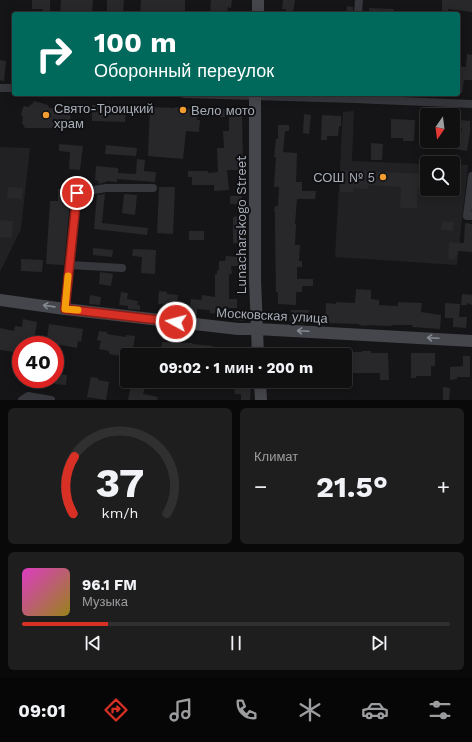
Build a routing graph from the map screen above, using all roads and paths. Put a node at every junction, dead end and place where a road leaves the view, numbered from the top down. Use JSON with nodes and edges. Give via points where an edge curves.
{"nodes":[{"id":1,"x":258,"y":0,"type":"edge"},
{"id":2,"x":359,"y":0,"type":"edge"},
{"id":3,"x":258,"y":12,"type":"edge"},
{"id":4,"x":358,"y":12,"type":"edge"},
{"id":5,"x":0,"y":88,"type":"edge"},
{"id":6,"x":12,"y":88,"type":"edge"},
{"id":7,"x":255,"y":96,"type":"edge"},
{"id":8,"x":355,"y":96,"type":"edge"},
{"id":9,"x":472,"y":104,"type":"edge"},
{"id":10,"x":472,"y":176,"type":"edge"},
{"id":11,"x":152,"y":188,"type":"dead end"},
{"id":12,"x":472,"y":216,"type":"edge"},
{"id":13,"x":70,"y":265,"type":"junction"},
{"id":14,"x":122,"y":268,"type":"dead end"},
{"id":15,"x":0,"y":300,"type":"edge"},
{"id":16,"x":65,"y":309,"type":"junction"},
{"id":17,"x":257,"y":329,"type":"junction"},
{"id":18,"x":472,"y":341,"type":"edge"},
{"id":19,"x":258,"y":348,"type":"edge"},
{"id":20,"x":260,"y":388,"type":"edge"},
{"id":21,"x":22,"y":400,"type":"edge"},
{"id":22,"x":51,"y":400,"type":"edge"},
{"id":23,"x":261,"y":400,"type":"edge"}],
"edges":[{"from":1,"to":3,"type":"street"},
{"from":2,"to":4,"type":"street"},
{"from":5,"to":6,"type":"street"},
{"from":7,"to":17,"type":"street","name":"Lunacharskogo Street"},
{"from":8,"to":9,"type":"street"},
{"from":10,"to":12,"type":"street","via":[[467,216]]},
{"from":11,"to":13,"type":"street","via":[[106,188],[77,193]]},
{"from":13,"to":14,"type":"street"},
{"from":13,"to":16,"type":"street"},
{"from":16,"to":15,"type":"street","name":"Московская улица","one_way":true},
{"from":16,"to":17,"type":"street","name":"Московская улица"},
{"from":18,"to":17,"type":"street","name":"Московская улица","one_way":true},
{"from":17,"to":19,"type":"street","name":"Lunacharskogo Street"},
{"from":20,"to":23,"type":"street"},
{"from":21,"to":22,"type":"street","via":[[28,396]]}]}
